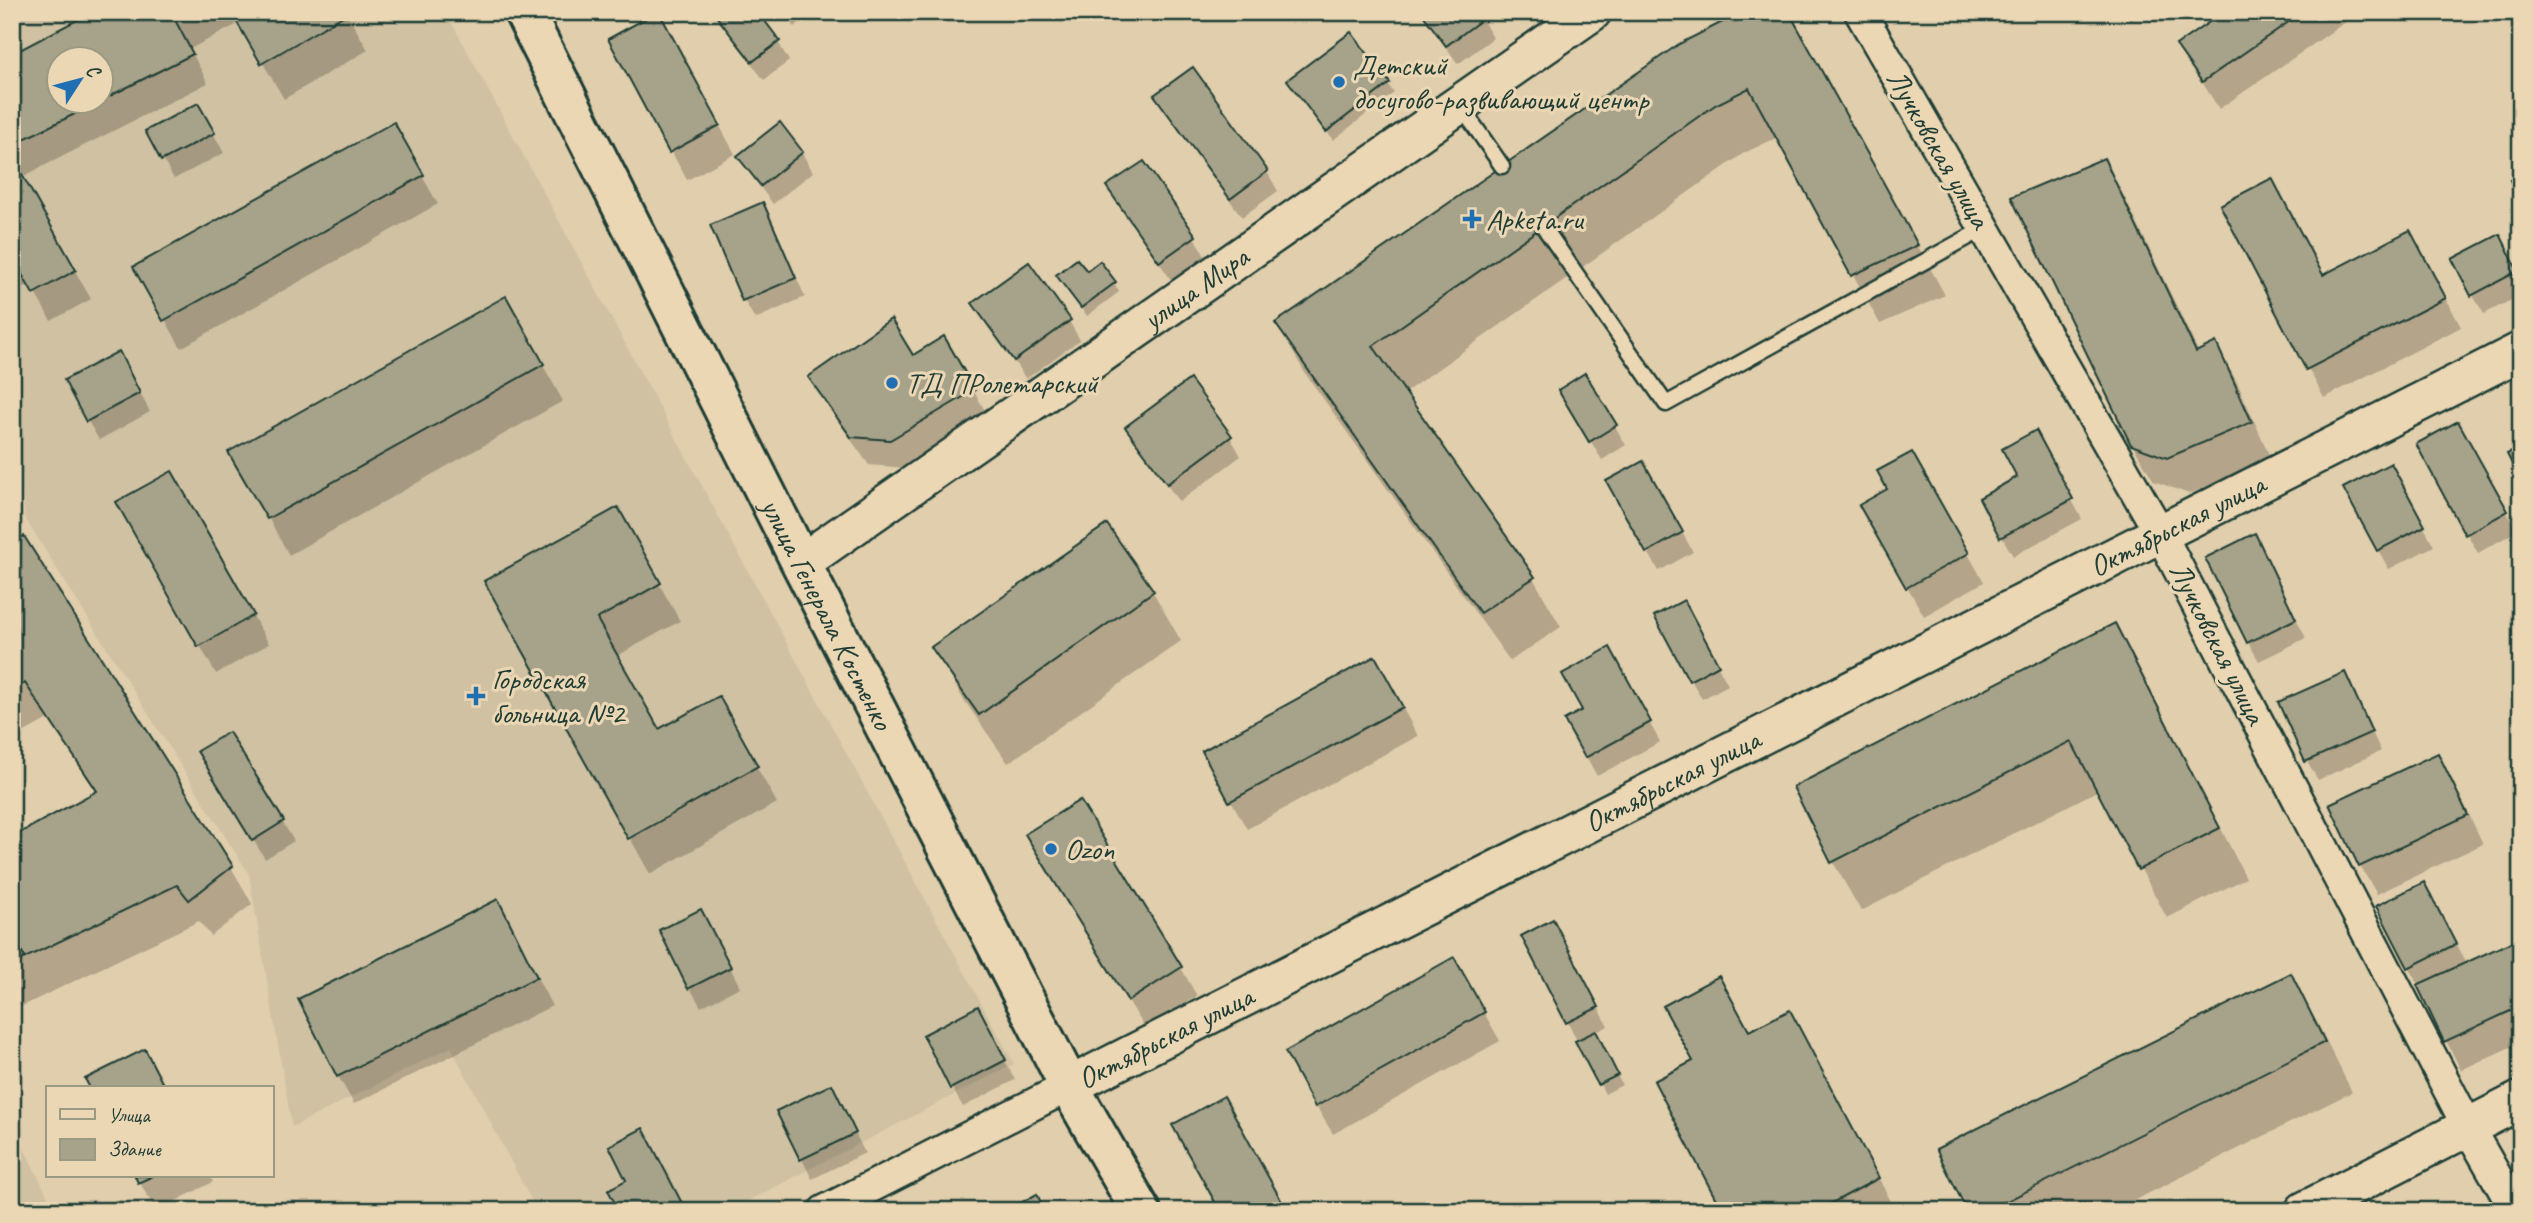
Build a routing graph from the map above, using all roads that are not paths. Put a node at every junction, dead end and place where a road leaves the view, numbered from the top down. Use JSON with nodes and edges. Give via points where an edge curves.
{"nodes":[{"id":1,"x":1592,"y":12,"type":"edge"},
{"id":2,"x":1860,"y":12,"type":"edge"},
{"id":3,"x":525,"y":13,"type":"edge"},
{"id":4,"x":1460,"y":104,"type":"junction"},
{"id":5,"x":1502,"y":166,"type":"dead end"},
{"id":6,"x":1543,"y":226,"type":"dead end"},
{"id":7,"x":1985,"y":228,"type":"junction"},
{"id":8,"x":2521,"y":351,"type":"edge"},
{"id":9,"x":2160,"y":533,"type":"junction"},
{"id":10,"x":801,"y":563,"type":"junction"},
{"id":11,"x":1069,"y":1086,"type":"junction"},
{"id":12,"x":2521,"y":1100,"type":"edge"},
{"id":13,"x":2468,"y":1127,"type":"junction"},
{"id":14,"x":824,"y":1211,"type":"edge"},
{"id":15,"x":1141,"y":1211,"type":"edge"},
{"id":16,"x":2304,"y":1211,"type":"edge"},
{"id":17,"x":2516,"y":1211,"type":"edge"}],
"edges":[{"from":1,"to":4,"type":"street","name":"улица Мира"},
{"from":2,"to":7,"type":"street","name":"Лучковская улица"},
{"from":3,"to":10,"type":"main road","name":"улица Генерала Костенко"},
{"from":4,"to":5,"type":"lane"},
{"from":4,"to":10,"type":"street","name":"улица Мира"},
{"from":6,"to":7,"type":"lane","via":[[1666,404]]},
{"from":7,"to":9,"type":"street","name":"Лучковская улица"},
{"from":8,"to":9,"type":"street","name":"Октябрьская улица"},
{"from":9,"to":11,"type":"street","name":"Октябрьская улица"},
{"from":9,"to":13,"type":"street","name":"Лучковская улица"},
{"from":10,"to":11,"type":"main road","name":"улица Генерала Костенко"},
{"from":11,"to":14,"type":"street","name":"Октябрьская улица"},
{"from":11,"to":15,"type":"main road","name":"улица Генерала Костенко"},
{"from":12,"to":13,"type":"street"},
{"from":13,"to":16,"type":"street"},
{"from":13,"to":17,"type":"street","name":"Лучковская улица"}]}
